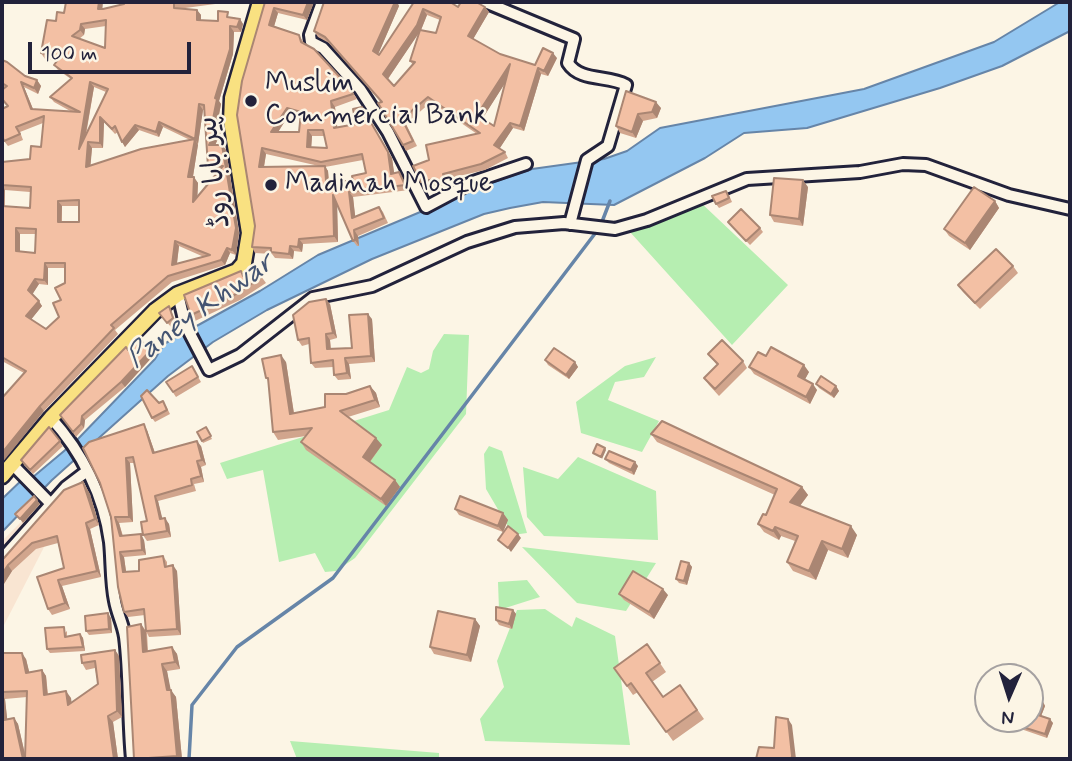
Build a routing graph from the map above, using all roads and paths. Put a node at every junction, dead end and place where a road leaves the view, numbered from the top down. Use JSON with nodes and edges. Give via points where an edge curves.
{"nodes":[{"id":1,"x":260,"y":2,"type":"edge"},
{"id":2,"x":322,"y":2,"type":"edge"},
{"id":3,"x":485,"y":2,"type":"edge"},
{"id":4,"x":526,"y":164,"type":"dead end"},
{"id":5,"x":1070,"y":209,"type":"edge"},
{"id":6,"x":570,"y":224,"type":"junction"},
{"id":7,"x":178,"y":294,"type":"junction"},
{"id":8,"x":51,"y":418,"type":"junction"},
{"id":9,"x":85,"y":467,"type":"junction"},
{"id":10,"x":7,"y":470,"type":"edge"},
{"id":11,"x":51,"y":505,"type":"junction"},
{"id":12,"x":2,"y":559,"type":"edge"},
{"id":13,"x":132,"y":759,"type":"edge"}],
"edges":[{"from":1,"to":7,"type":"main road","name":"پیر بابا روڈ","via":[[232,98],[248,256],[237,271]]},
{"from":2,"to":4,"type":"street","via":[[311,42],[323,48],[360,89],[426,207],[474,182]]},
{"from":3,"to":6,"type":"street","via":[[574,39],[571,68],[626,85],[608,146],[587,160]]},
{"from":5,"to":6,"type":"street","via":[[914,164],[747,180],[615,229]]},
{"from":6,"to":7,"type":"street","via":[[515,227],[467,242],[372,286],[313,298],[240,355],[209,370],[186,324]]},
{"from":7,"to":8,"type":"main road","via":[[155,311]]},
{"from":8,"to":9,"type":"street"},
{"from":8,"to":10,"type":"main road"},
{"from":9,"to":11,"type":"street"},
{"from":9,"to":13,"type":"street","via":[[104,511],[114,600],[124,632]]},
{"from":10,"to":11,"type":"street"},
{"from":11,"to":12,"type":"street"}]}
